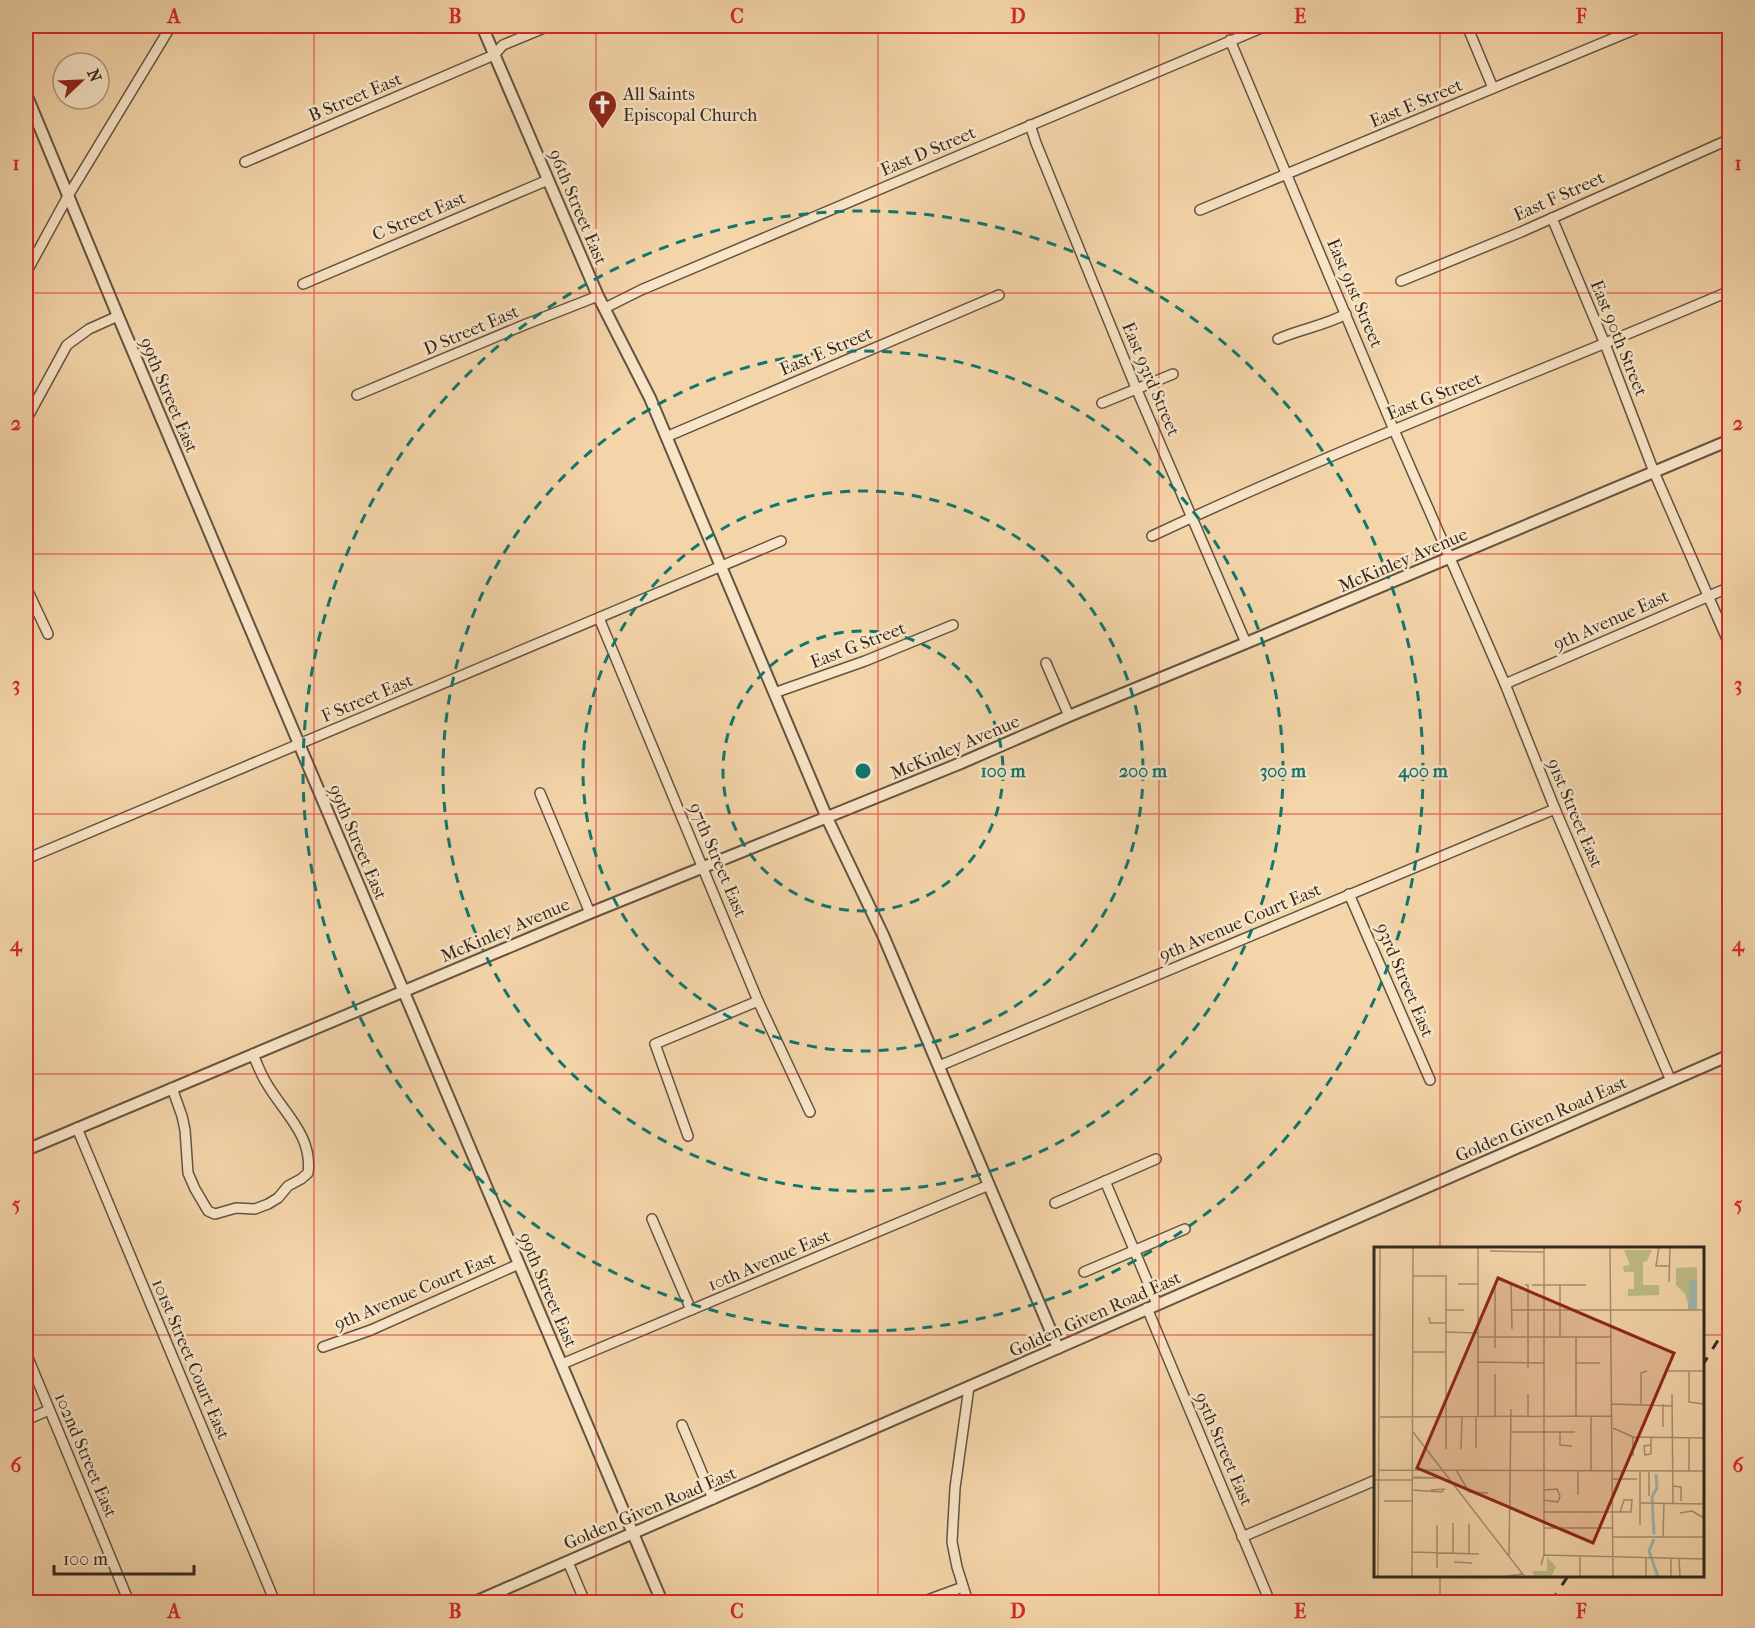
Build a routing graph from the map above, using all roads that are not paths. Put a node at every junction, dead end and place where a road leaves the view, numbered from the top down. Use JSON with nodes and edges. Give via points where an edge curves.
{"nodes":[{"id":1,"x":171,"y":26,"type":"edge"},
{"id":2,"x":482,"y":26,"type":"edge"},
{"id":3,"x":549,"y":26,"type":"edge"},
{"id":4,"x":1263,"y":26,"type":"edge"},
{"id":5,"x":1467,"y":26,"type":"edge"},
{"id":6,"x":1644,"y":26,"type":"edge"},
{"id":7,"x":1230,"y":40,"type":"junction"},
{"id":8,"x":494,"y":55,"type":"junction"},
{"id":9,"x":1493,"y":88,"type":"junction"},
{"id":10,"x":26,"y":94,"type":"edge"},
{"id":11,"x":1030,"y":125,"type":"junction"},
{"id":12,"x":1730,"y":139,"type":"edge"},
{"id":13,"x":245,"y":162,"type":"dead end"},
{"id":14,"x":1288,"y":175,"type":"junction"},
{"id":15,"x":548,"y":180,"type":"junction"},
{"id":16,"x":68,"y":196,"type":"junction"},
{"id":17,"x":1200,"y":210,"type":"dead end"},
{"id":18,"x":1552,"y":218,"type":"junction"},
{"id":19,"x":26,"y":273,"type":"edge"},
{"id":20,"x":1401,"y":281,"type":"dead end"},
{"id":21,"x":303,"y":284,"type":"dead end"},
{"id":22,"x":1730,"y":291,"type":"edge"},
{"id":23,"x":598,"y":296,"type":"junction"},
{"id":24,"x":999,"y":296,"type":"dead end"},
{"id":25,"x":604,"y":308,"type":"junction"},
{"id":26,"x":1346,"y":314,"type":"junction"},
{"id":27,"x":117,"y":316,"type":"junction"},
{"id":28,"x":1278,"y":339,"type":"dead end"},
{"id":29,"x":1605,"y":344,"type":"junction"},
{"id":30,"x":1173,"y":374,"type":"dead end"},
{"id":31,"x":1136,"y":388,"type":"junction"},
{"id":32,"x":357,"y":395,"type":"dead end"},
{"id":33,"x":1102,"y":403,"type":"dead end"},
{"id":34,"x":26,"y":420,"type":"edge"},
{"id":35,"x":1394,"y":430,"type":"junction"},
{"id":36,"x":666,"y":437,"type":"junction"},
{"id":37,"x":1730,"y":440,"type":"edge"},
{"id":38,"x":1654,"y":472,"type":"junction"},
{"id":39,"x":1191,"y":518,"type":"junction"},
{"id":40,"x":1152,"y":536,"type":"dead end"},
{"id":41,"x":781,"y":541,"type":"dead end"},
{"id":42,"x":1450,"y":558,"type":"junction"},
{"id":43,"x":721,"y":567,"type":"junction"},
{"id":44,"x":26,"y":587,"type":"edge"},
{"id":45,"x":1730,"y":587,"type":"edge"},
{"id":46,"x":1708,"y":596,"type":"junction"},
{"id":47,"x":599,"y":618,"type":"junction"},
{"id":48,"x":953,"y":625,"type":"dead end"},
{"id":49,"x":48,"y":634,"type":"dead end"},
{"id":50,"x":1246,"y":643,"type":"junction"},
{"id":51,"x":1730,"y":646,"type":"edge"},
{"id":52,"x":1046,"y":663,"type":"dead end"},
{"id":53,"x":1505,"y":684,"type":"junction"},
{"id":54,"x":774,"y":693,"type":"junction"},
{"id":55,"x":1069,"y":716,"type":"junction"},
{"id":56,"x":298,"y":743,"type":"junction"},
{"id":57,"x":540,"y":793,"type":"dead end"},
{"id":58,"x":1555,"y":808,"type":"junction"},
{"id":59,"x":827,"y":818,"type":"junction"},
{"id":60,"x":26,"y":859,"type":"edge"},
{"id":61,"x":704,"y":867,"type":"junction"},
{"id":62,"x":1349,"y":894,"type":"junction"},
{"id":63,"x":590,"y":913,"type":"junction"},
{"id":64,"x":402,"y":991,"type":"junction"},
{"id":65,"x":758,"y":1001,"type":"junction"},
{"id":66,"x":253,"y":1054,"type":"junction"},
{"id":67,"x":1730,"y":1055,"type":"edge"},
{"id":68,"x":939,"y":1066,"type":"junction"},
{"id":69,"x":1430,"y":1080,"type":"dead end"},
{"id":70,"x":1671,"y":1081,"type":"junction"},
{"id":71,"x":172,"y":1088,"type":"junction"},
{"id":72,"x":810,"y":1112,"type":"dead end"},
{"id":73,"x":77,"y":1128,"type":"junction"},
{"id":74,"x":688,"y":1136,"type":"dead end"},
{"id":75,"x":26,"y":1150,"type":"edge"},
{"id":76,"x":1155,"y":1159,"type":"dead end"},
{"id":77,"x":1105,"y":1181,"type":"junction"},
{"id":78,"x":989,"y":1185,"type":"junction"},
{"id":79,"x":1055,"y":1203,"type":"dead end"},
{"id":80,"x":652,"y":1219,"type":"dead end"},
{"id":81,"x":1185,"y":1229,"type":"dead end"},
{"id":82,"x":1134,"y":1251,"type":"junction"},
{"id":83,"x":519,"y":1264,"type":"junction"},
{"id":84,"x":1084,"y":1272,"type":"dead end"},
{"id":85,"x":1152,"y":1306,"type":"junction"},
{"id":86,"x":691,"y":1310,"type":"junction"},
{"id":87,"x":323,"y":1347,"type":"dead end"},
{"id":88,"x":1058,"y":1348,"type":"junction"},
{"id":89,"x":26,"y":1353,"type":"edge"},
{"id":90,"x":562,"y":1364,"type":"junction"},
{"id":91,"x":969,"y":1388,"type":"junction"},
{"id":92,"x":49,"y":1410,"type":"junction"},
{"id":93,"x":26,"y":1420,"type":"edge"},
{"id":94,"x":682,"y":1425,"type":"dead end"},
{"id":95,"x":1374,"y":1481,"type":"edge"},
{"id":96,"x":713,"y":1499,"type":"junction"},
{"id":97,"x":633,"y":1534,"type":"junction"},
{"id":98,"x":1242,"y":1536,"type":"junction"},
{"id":99,"x":568,"y":1562,"type":"junction"},
{"id":100,"x":963,"y":1587,"type":"junction"},
{"id":101,"x":129,"y":1602,"type":"edge"},
{"id":102,"x":275,"y":1602,"type":"edge"},
{"id":103,"x":475,"y":1602,"type":"edge"},
{"id":104,"x":585,"y":1602,"type":"edge"},
{"id":105,"x":662,"y":1602,"type":"edge"},
{"id":106,"x":922,"y":1602,"type":"edge"},
{"id":107,"x":968,"y":1602,"type":"edge"},
{"id":108,"x":1270,"y":1602,"type":"edge"}],
"edges":[{"from":1,"to":16,"type":"street"},
{"from":2,"to":8,"type":"street","name":"96th Street East"},
{"from":3,"to":8,"type":"street","name":"B Street East","via":[[503,45]]},
{"from":4,"to":7,"type":"street","name":"East D Street"},
{"from":5,"to":9,"type":"street"},
{"from":6,"to":9,"type":"street","name":"East E Street"},
{"from":7,"to":11,"type":"street","name":"East D Street"},
{"from":7,"to":14,"type":"street","name":"East 91st Street"},
{"from":8,"to":13,"type":"street","name":"B Street East"},
{"from":8,"to":15,"type":"street","name":"96th Street East"},
{"from":9,"to":14,"type":"street","name":"East E Street"},
{"from":10,"to":16,"type":"street","name":"99th Street East"},
{"from":11,"to":25,"type":"street","name":"East D Street"},
{"from":11,"to":31,"type":"street","name":"East 93rd Street"},
{"from":12,"to":18,"type":"street","name":"East F Street"},
{"from":14,"to":17,"type":"street","name":"East E Street"},
{"from":14,"to":26,"type":"street","name":"East 91st Street"},
{"from":15,"to":21,"type":"street","name":"C Street East"},
{"from":15,"to":23,"type":"street","name":"96th Street East"},
{"from":16,"to":19,"type":"street"},
{"from":16,"to":27,"type":"street","name":"99th Street East"},
{"from":18,"to":20,"type":"street","name":"East F Street"},
{"from":18,"to":29,"type":"street","name":"East 90th Street"},
{"from":22,"to":29,"type":"street","name":"East G Street"},
{"from":23,"to":25,"type":"street","name":"96th Street East"},
{"from":23,"to":32,"type":"street","name":"D Street East"},
{"from":24,"to":36,"type":"street","name":"East E Street"},
{"from":25,"to":36,"type":"street","name":"96th Street East"},
{"from":26,"to":28,"type":"street"},
{"from":26,"to":35,"type":"street","name":"East 91st Street"},
{"from":27,"to":34,"type":"street","via":[[67,345]]},
{"from":27,"to":56,"type":"street","name":"99th Street East"},
{"from":29,"to":35,"type":"street","name":"East G Street"},
{"from":29,"to":38,"type":"street","name":"East 90th Street"},
{"from":30,"to":31,"type":"street"},
{"from":31,"to":33,"type":"street"},
{"from":31,"to":39,"type":"street","name":"East 93rd Street"},
{"from":35,"to":39,"type":"street","name":"East G Street"},
{"from":35,"to":42,"type":"street","name":"East 91st Street"},
{"from":36,"to":43,"type":"street","name":"96th Street East"},
{"from":37,"to":38,"type":"street","name":"McKinley Avenue"},
{"from":38,"to":42,"type":"street","name":"McKinley Avenue"},
{"from":38,"to":46,"type":"street","name":"East 90th Street"},
{"from":39,"to":40,"type":"street","name":"East G Street"},
{"from":39,"to":50,"type":"street","name":"East 93rd Street"},
{"from":41,"to":43,"type":"street"},
{"from":42,"to":50,"type":"street","name":"McKinley Avenue"},
{"from":42,"to":53,"type":"street","name":"91st Street East"},
{"from":43,"to":47,"type":"street","name":"F Street East"},
{"from":43,"to":54,"type":"street","name":"96th Street East"},
{"from":44,"to":49,"type":"street"},
{"from":45,"to":46,"type":"street","name":"9th Avenue East"},
{"from":46,"to":51,"type":"street","name":"East 90th Street"},
{"from":46,"to":53,"type":"street","name":"9th Avenue East"},
{"from":47,"to":56,"type":"street","name":"F Street East"},
{"from":47,"to":61,"type":"street","name":"97th Street East"},
{"from":48,"to":54,"type":"street","name":"East G Street"},
{"from":50,"to":55,"type":"street","name":"McKinley Avenue"},
{"from":52,"to":55,"type":"street"},
{"from":53,"to":58,"type":"street","name":"91st Street East"},
{"from":54,"to":59,"type":"street","name":"96th Street East"},
{"from":55,"to":59,"type":"street","name":"McKinley Avenue"},
{"from":56,"to":60,"type":"street","name":"F Street East"},
{"from":56,"to":64,"type":"street","name":"99th Street East"},
{"from":57,"to":63,"type":"street"},
{"from":58,"to":62,"type":"street","name":"9th Avenue Court East"},
{"from":58,"to":70,"type":"street","name":"91st Street East"},
{"from":59,"to":61,"type":"street","name":"McKinley Avenue"},
{"from":59,"to":68,"type":"street","name":"96th Street East"},
{"from":61,"to":63,"type":"street","name":"McKinley Avenue"},
{"from":61,"to":65,"type":"street","name":"97th Street East"},
{"from":62,"to":68,"type":"street","name":"9th Avenue Court East"},
{"from":62,"to":69,"type":"street","name":"93rd Street East"},
{"from":63,"to":64,"type":"street","name":"McKinley Avenue"},
{"from":64,"to":66,"type":"street","name":"McKinley Avenue"},
{"from":64,"to":83,"type":"street","name":"99th Street East"},
{"from":65,"to":72,"type":"street","name":"97th Street East"},
{"from":65,"to":74,"type":"street","via":[[655,1044]]},
{"from":66,"to":71,"type":"street","name":"McKinley Avenue"},
{"from":66,"to":71,"type":"street","via":[[267,1084],[297,1125],[308,1154],[308,1173],[268,1204],[215,1214],[208,1211],[188,1173],[183,1123]]},
{"from":67,"to":70,"type":"street","name":"Golden Given Road East"},
{"from":68,"to":78,"type":"street","name":"96th Street East"},
{"from":70,"to":85,"type":"street","name":"Golden Given Road East"},
{"from":71,"to":73,"type":"street","name":"McKinley Avenue"},
{"from":73,"to":75,"type":"street","name":"McKinley Avenue"},
{"from":73,"to":102,"type":"street","name":"101st Street Court East"},
{"from":76,"to":77,"type":"street"},
{"from":77,"to":79,"type":"street"},
{"from":77,"to":82,"type":"street","name":"95th Street East"},
{"from":78,"to":86,"type":"street","name":"10th Avenue East"},
{"from":78,"to":88,"type":"street"},
{"from":80,"to":86,"type":"street"},
{"from":81,"to":82,"type":"street"},
{"from":82,"to":84,"type":"street"},
{"from":82,"to":85,"type":"street","name":"95th Street East"},
{"from":83,"to":87,"type":"street","name":"9th Avenue Court East"},
{"from":83,"to":90,"type":"street","name":"99th Street East"},
{"from":85,"to":88,"type":"street","name":"Golden Given Road East"},
{"from":85,"to":98,"type":"street","name":"95th Street East"},
{"from":86,"to":90,"type":"street","name":"10th Avenue East"},
{"from":88,"to":91,"type":"street","name":"Golden Given Road East"},
{"from":89,"to":92,"type":"street","name":"102nd Street East"},
{"from":90,"to":97,"type":"street","name":"99th Street East"},
{"from":91,"to":96,"type":"street","name":"Golden Given Road East"},
{"from":91,"to":100,"type":"street","via":[[952,1513],[952,1542]]},
{"from":92,"to":93,"type":"street"},
{"from":92,"to":101,"type":"street","name":"102nd Street East"},
{"from":94,"to":96,"type":"street"},
{"from":95,"to":98,"type":"street"},
{"from":96,"to":97,"type":"street","name":"Golden Given Road East"},
{"from":97,"to":99,"type":"street","name":"Golden Given Road East"},
{"from":97,"to":105,"type":"street","name":"99th Street East"},
{"from":98,"to":108,"type":"street","name":"95th Street East"},
{"from":99,"to":103,"type":"street","name":"Golden Given Road East"},
{"from":99,"to":104,"type":"street"},
{"from":100,"to":106,"type":"street"},
{"from":100,"to":107,"type":"street"}]}
